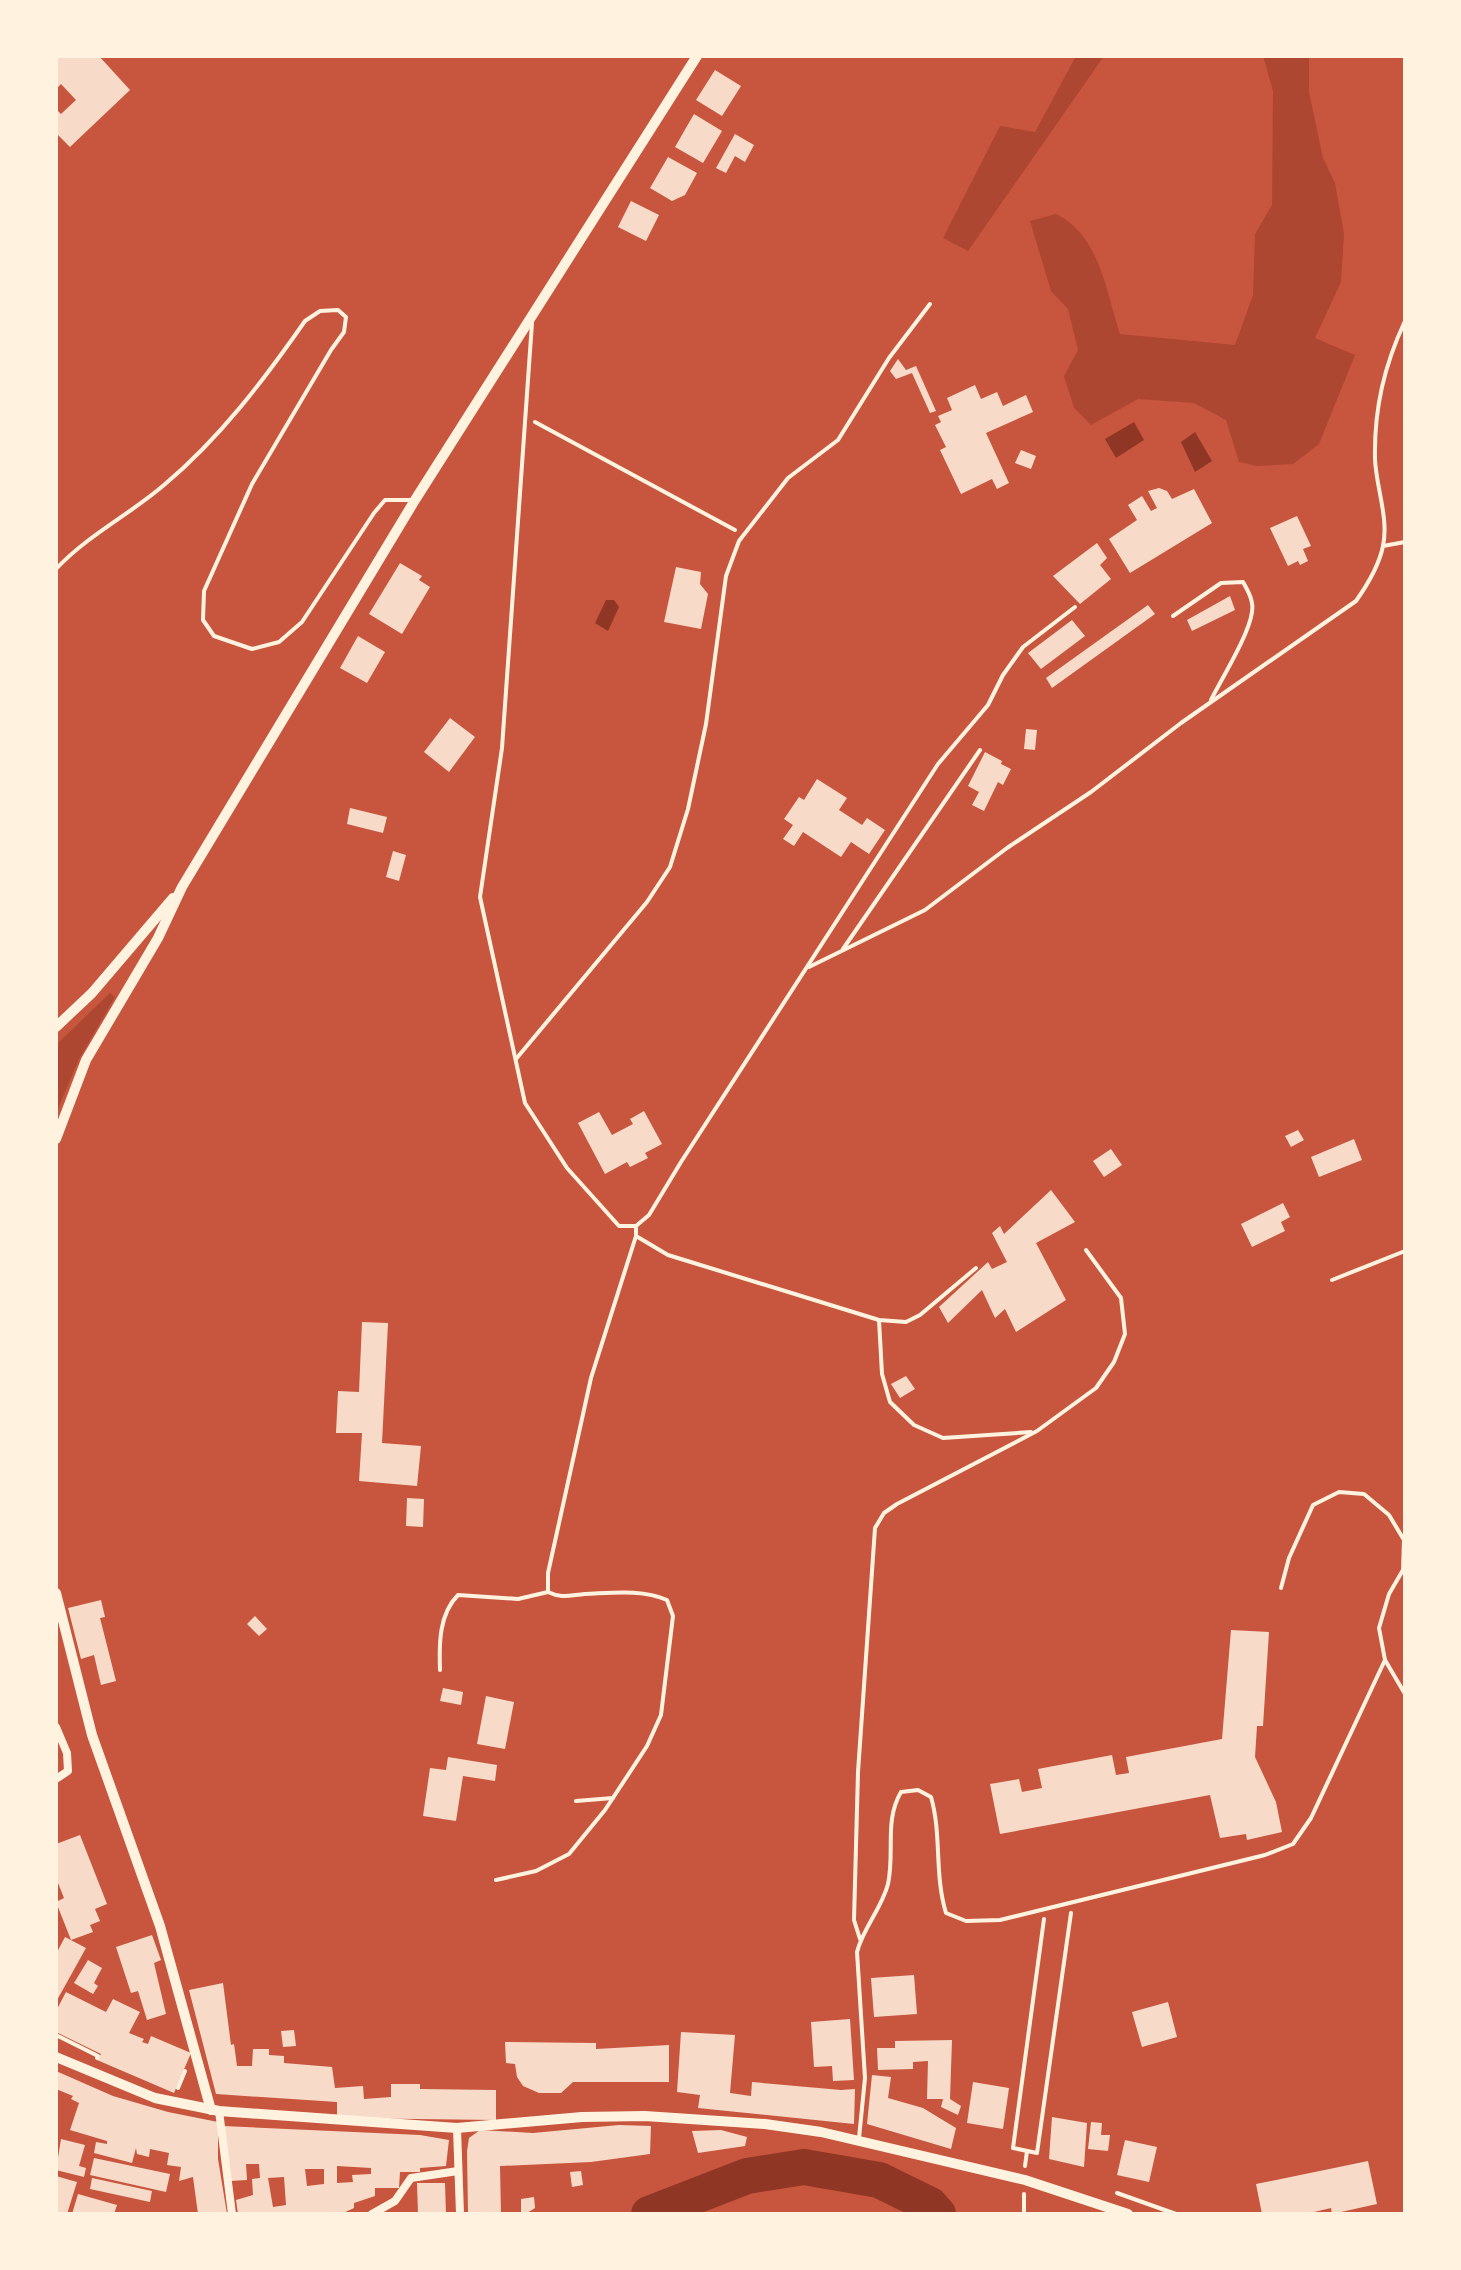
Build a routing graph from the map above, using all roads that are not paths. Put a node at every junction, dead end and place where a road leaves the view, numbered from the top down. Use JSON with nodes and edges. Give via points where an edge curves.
{"nodes":[{"id":1,"x":697,"y":56,"type":"edge"},
{"id":2,"x":930,"y":304,"type":"dead end"},
{"id":3,"x":532,"y":317,"type":"junction"},
{"id":4,"x":1405,"y":321,"type":"edge"},
{"id":5,"x":415,"y":500,"type":"junction"},
{"id":6,"x":1405,"y":542,"type":"edge"},
{"id":7,"x":1383,"y":546,"type":"junction"},
{"id":8,"x":56,"y":569,"type":"edge"},
{"id":9,"x":1075,"y":607,"type":"dead end"},
{"id":10,"x":1173,"y":616,"type":"dead end"},
{"id":11,"x":1210,"y":702,"type":"junction"},
{"id":12,"x":980,"y":750,"type":"dead end"},
{"id":13,"x":182,"y":887,"type":"junction"},
{"id":14,"x":842,"y":951,"type":"junction"},
{"id":15,"x":807,"y":968,"type":"junction"},
{"id":16,"x":56,"y":1027,"type":"edge"},
{"id":17,"x":516,"y":1059,"type":"junction"},
{"id":18,"x":56,"y":1139,"type":"edge"},
{"id":19,"x":636,"y":1226,"type":"junction"},
{"id":20,"x":636,"y":1236,"type":"junction"},
{"id":21,"x":1086,"y":1250,"type":"dead end"},
{"id":22,"x":976,"y":1268,"type":"dead end"},
{"id":23,"x":879,"y":1320,"type":"junction"},
{"id":24,"x":1037,"y":1431,"type":"junction"},
{"id":25,"x":1281,"y":1588,"type":"dead end"},
{"id":26,"x":548,"y":1592,"type":"junction"},
{"id":27,"x":56,"y":1593,"type":"edge"},
{"id":28,"x":1385,"y":1660,"type":"junction"},
{"id":29,"x":440,"y":1670,"type":"dead end"},
{"id":30,"x":1405,"y":1694,"type":"edge"},
{"id":31,"x":56,"y":1727,"type":"edge"},
{"id":32,"x":56,"y":1779,"type":"edge"},
{"id":33,"x":613,"y":1798,"type":"junction"},
{"id":34,"x":576,"y":1801,"type":"dead end"},
{"id":35,"x":496,"y":1880,"type":"dead end"},
{"id":36,"x":860,"y":1939,"type":"junction"},
{"id":37,"x":56,"y":2057,"type":"edge"},
{"id":38,"x":215,"y":2111,"type":"junction"},
{"id":39,"x":457,"y":2128,"type":"junction"},
{"id":40,"x":859,"y":2140,"type":"junction"},
{"id":41,"x":458,"y":2171,"type":"junction"},
{"id":42,"x":232,"y":2214,"type":"edge"},
{"id":43,"x":372,"y":2214,"type":"edge"},
{"id":44,"x":460,"y":2214,"type":"edge"},
{"id":45,"x":1128,"y":2214,"type":"edge"}],
"edges":[{"from":1,"to":3,"type":"street"},
{"from":2,"to":17,"type":"lane","via":[[838,440],[788,478],[744,535],[726,576],[706,724],[670,867]]},
{"from":3,"to":5,"type":"street"},
{"from":3,"to":17,"type":"lane","via":[[502,748],[480,897]]},
{"from":4,"to":7,"type":"lane","via":[[1388,358],[1377,410],[1375,461]]},
{"from":5,"to":8,"type":"lane","via":[[385,500],[302,622],[279,642],[252,649],[214,636],[203,620],[204,591],[252,484],[344,332],[346,317],[338,310],[320,311],[305,321],[214,437],[163,486],[75,548]]},
{"from":5,"to":13,"type":"street"},
{"from":6,"to":7,"type":"lane"},
{"from":7,"to":11,"type":"lane","via":[[1373,576],[1356,601]]},
{"from":9,"to":15,"type":"lane","via":[[1023,647],[988,705],[938,764]]},
{"from":10,"to":11,"type":"lane","via":[[1221,583],[1243,582],[1251,597],[1247,628]]},
{"from":11,"to":14,"type":"lane","via":[[925,910]]},
{"from":12,"to":14,"type":"lane"},
{"from":13,"to":16,"type":"street","via":[[92,993]]},
{"from":13,"to":18,"type":"street","via":[[86,1060]]},
{"from":14,"to":15,"type":"lane"},
{"from":15,"to":19,"type":"lane","via":[[649,1215]]},
{"from":17,"to":19,"type":"lane","via":[[525,1103],[567,1168],[619,1226]]},
{"from":19,"to":20,"type":"lane"},
{"from":20,"to":23,"type":"lane","via":[[668,1255]]},
{"from":20,"to":26,"type":"lane","via":[[591,1378]]},
{"from":21,"to":24,"type":"lane","via":[[1121,1298],[1125,1334],[1096,1388]]},
{"from":22,"to":23,"type":"lane","via":[[920,1315],[906,1322]]},
{"from":23,"to":24,"type":"lane","via":[[882,1374],[890,1402],[914,1425],[943,1438]]},
{"from":24,"to":36,"type":"lane","via":[[897,1504],[875,1528],[858,1772],[854,1920]]},
{"from":25,"to":28,"type":"lane","via":[[1313,1505],[1339,1492],[1364,1494],[1389,1515],[1404,1540],[1403,1570],[1379,1628]]},
{"from":26,"to":29,"type":"lane","via":[[518,1599],[458,1595],[447,1606]]},
{"from":26,"to":33,"type":"lane","via":[[559,1598],[650,1593],[667,1600],[673,1616],[661,1715]]},
{"from":27,"to":38,"type":"street","via":[[92,1735],[160,1926]]},
{"from":28,"to":30,"type":"lane"},
{"from":28,"to":36,"type":"lane","via":[[1311,1818],[1293,1844],[1000,1920],[966,1921],[946,1913],[939,1889],[931,1797],[918,1790],[901,1792],[892,1807],[888,1884]]},
{"from":31,"to":32,"type":"street","via":[[69,1762],[68,1771]]},
{"from":33,"to":34,"type":"lane"},
{"from":33,"to":35,"type":"lane","via":[[569,1854],[536,1871]]},
{"from":36,"to":40,"type":"lane","via":[[865,2078]]},
{"from":37,"to":38,"type":"street","via":[[155,2098]]},
{"from":38,"to":39,"type":"street"},
{"from":38,"to":42,"type":"street"},
{"from":39,"to":40,"type":"street","via":[[645,2116],[765,2124]]},
{"from":39,"to":41,"type":"street"},
{"from":40,"to":45,"type":"street","via":[[1025,2180]]},
{"from":41,"to":43,"type":"street","via":[[411,2178],[395,2201]]},
{"from":41,"to":44,"type":"street"}]}
